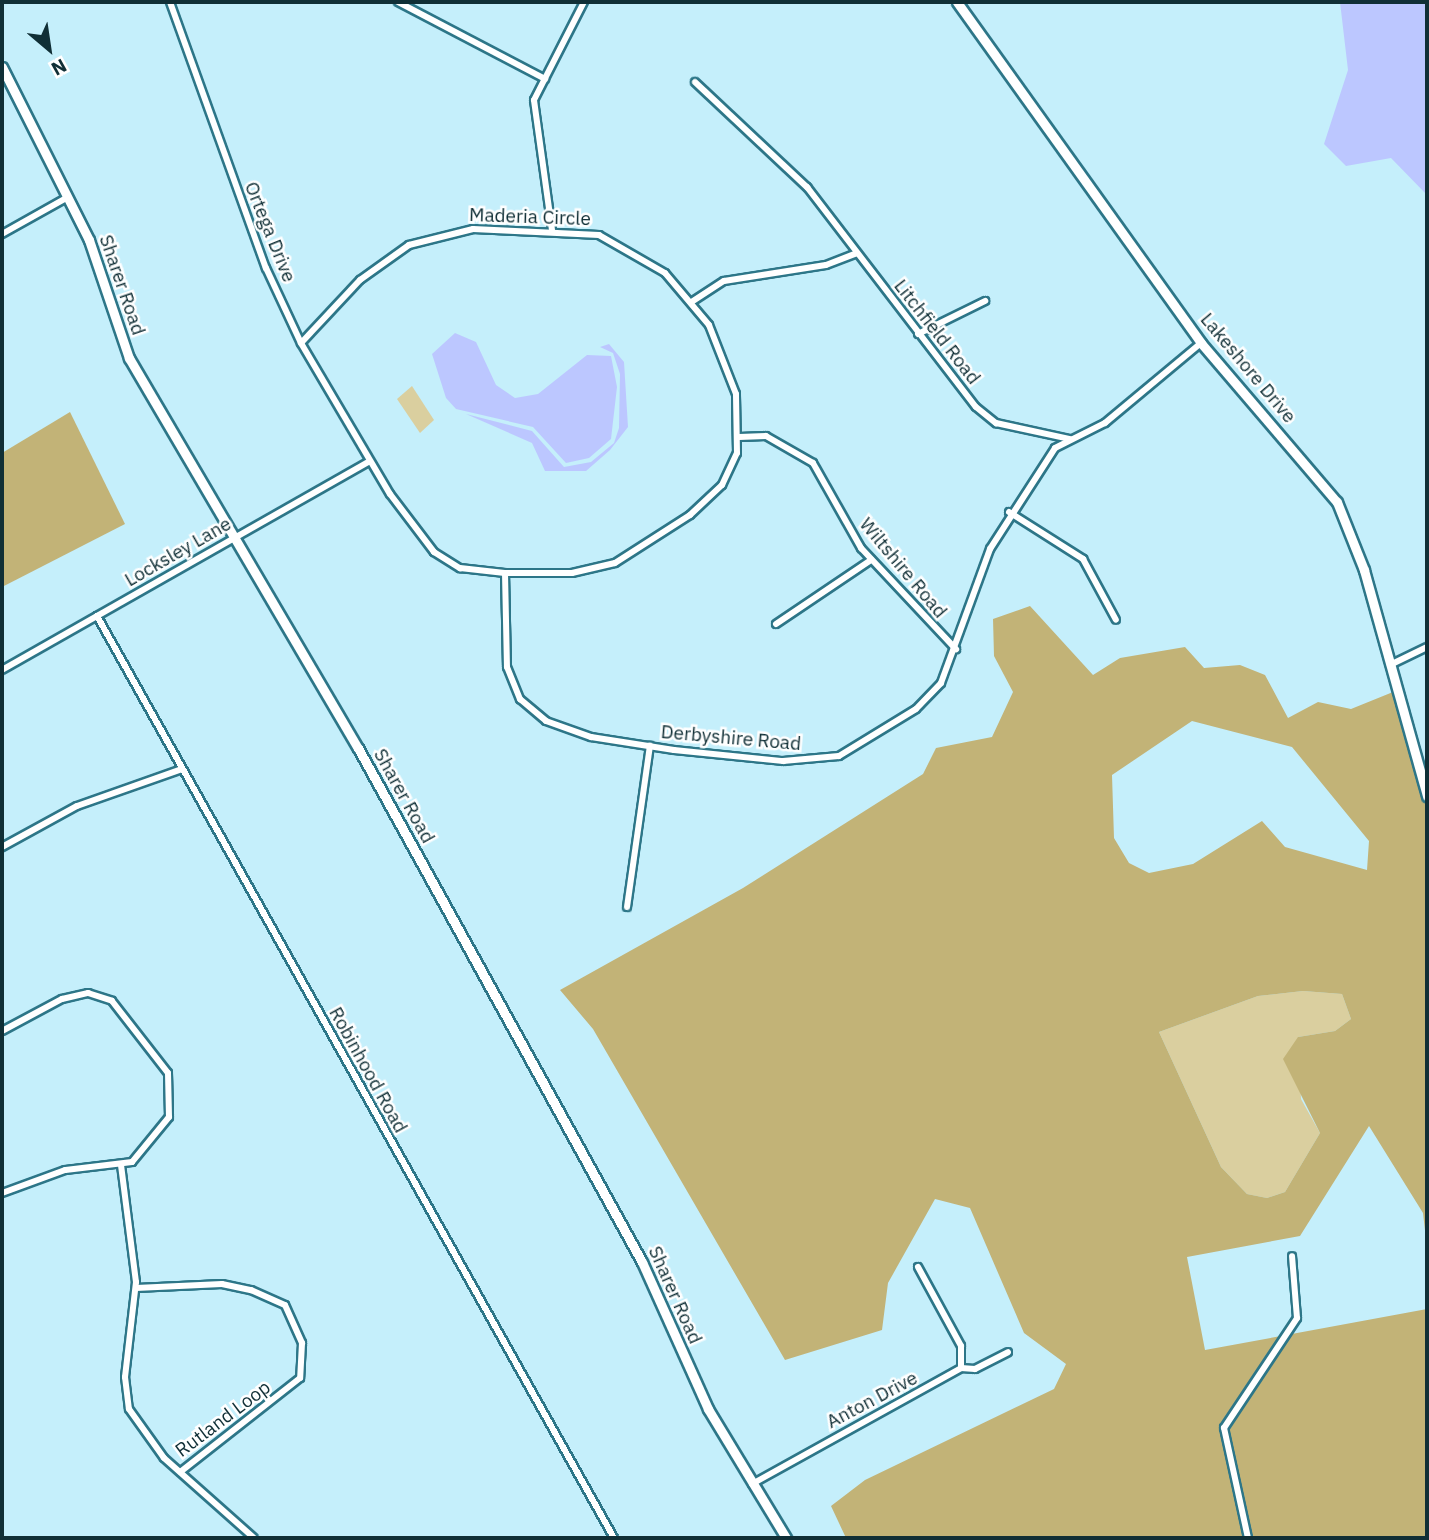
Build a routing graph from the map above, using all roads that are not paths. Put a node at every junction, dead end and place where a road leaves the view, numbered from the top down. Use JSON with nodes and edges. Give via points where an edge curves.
{"nodes":[{"id":1,"x":170,"y":2,"type":"edge"},
{"id":2,"x":398,"y":2,"type":"edge"},
{"id":3,"x":584,"y":2,"type":"edge"},
{"id":4,"x":957,"y":2,"type":"edge"},
{"id":5,"x":2,"y":67,"type":"edge"},
{"id":6,"x":545,"y":79,"type":"junction"},
{"id":7,"x":695,"y":82,"type":"dead end"},
{"id":8,"x":68,"y":197,"type":"junction"},
{"id":9,"x":552,"y":230,"type":"junction"},
{"id":10,"x":2,"y":234,"type":"edge"},
{"id":11,"x":857,"y":253,"type":"junction"},
{"id":12,"x":985,"y":300,"type":"dead end"},
{"id":13,"x":693,"y":302,"type":"junction"},
{"id":14,"x":918,"y":334,"type":"junction"},
{"id":15,"x":1201,"y":343,"type":"junction"},
{"id":16,"x":301,"y":344,"type":"junction"},
{"id":17,"x":739,"y":437,"type":"junction"},
{"id":18,"x":1072,"y":439,"type":"junction"},
{"id":19,"x":369,"y":461,"type":"junction"},
{"id":20,"x":1009,"y":512,"type":"junction"},
{"id":21,"x":236,"y":538,"type":"junction"},
{"id":22,"x":871,"y":560,"type":"junction"},
{"id":23,"x":505,"y":573,"type":"junction"},
{"id":24,"x":97,"y":616,"type":"junction"},
{"id":25,"x":1116,"y":620,"type":"dead end"},
{"id":26,"x":776,"y":624,"type":"dead end"},
{"id":27,"x":1427,"y":647,"type":"edge"},
{"id":28,"x":956,"y":649,"type":"junction"},
{"id":29,"x":1390,"y":665,"type":"junction"},
{"id":30,"x":2,"y":670,"type":"edge"},
{"id":31,"x":650,"y":746,"type":"junction"},
{"id":32,"x":182,"y":769,"type":"junction"},
{"id":33,"x":1427,"y":796,"type":"edge"},
{"id":34,"x":2,"y":847,"type":"edge"},
{"id":35,"x":627,"y":907,"type":"dead end"},
{"id":36,"x":2,"y":1031,"type":"edge"},
{"id":37,"x":121,"y":1165,"type":"junction"},
{"id":38,"x":2,"y":1193,"type":"edge"},
{"id":39,"x":1292,"y":1256,"type":"dead end"},
{"id":40,"x":918,"y":1267,"type":"dead end"},
{"id":41,"x":136,"y":1288,"type":"junction"},
{"id":42,"x":1008,"y":1352,"type":"dead end"},
{"id":43,"x":961,"y":1368,"type":"junction"},
{"id":44,"x":180,"y":1472,"type":"junction"},
{"id":45,"x":752,"y":1484,"type":"junction"},
{"id":46,"x":254,"y":1538,"type":"edge"},
{"id":47,"x":614,"y":1538,"type":"edge"},
{"id":48,"x":786,"y":1538,"type":"edge"},
{"id":49,"x":1248,"y":1538,"type":"edge"}],
"edges":[{"from":1,"to":16,"type":"street","name":"Ortega Drive","via":[[262,258]]},
{"from":2,"to":6,"type":"street"},
{"from":3,"to":6,"type":"street"},
{"from":4,"to":15,"type":"street","name":"Lakeshore Drive"},
{"from":5,"to":8,"type":"street","name":"Sharer Road"},
{"from":6,"to":9,"type":"street","via":[[532,111]]},
{"from":7,"to":11,"type":"street","name":"Litchfield Road","via":[[807,187]]},
{"from":8,"to":10,"type":"street"},
{"from":8,"to":21,"type":"street","name":"Sharer Road","via":[[129,358]]},
{"from":9,"to":13,"type":"street","name":"Maderia Circle","via":[[624,245]]},
{"from":9,"to":16,"type":"street","name":"Maderia Circle","via":[[472,229],[408,245],[368,273]]},
{"from":11,"to":13,"type":"street","via":[[825,265],[731,278]]},
{"from":11,"to":14,"type":"street","name":"Litchfield Road"},
{"from":12,"to":14,"type":"street"},
{"from":13,"to":17,"type":"street","name":"Maderia Circle","via":[[726,360]]},
{"from":14,"to":18,"type":"street","name":"Litchfield Road","via":[[990,420]]},
{"from":15,"to":18,"type":"street","via":[[1105,423]]},
{"from":15,"to":29,"type":"street","name":"Lakeshore Drive","via":[[1337,502]]},
{"from":16,"to":19,"type":"street","name":"Ortega Drive"},
{"from":17,"to":22,"type":"street","name":"Wiltshire Road","via":[[766,436],[813,463]]},
{"from":17,"to":23,"type":"street","name":"Maderia Circle","via":[[722,485],[635,554],[581,572]]},
{"from":18,"to":20,"type":"street","name":"Derbyshire Road","via":[[1055,449]]},
{"from":19,"to":21,"type":"street","name":"Locksley Lane"},
{"from":19,"to":23,"type":"street","name":"Maderia Circle","via":[[434,552],[460,568]]},
{"from":20,"to":25,"type":"street","via":[[1083,559]]},
{"from":20,"to":28,"type":"street","name":"Derbyshire Road","via":[[980,573]]},
{"from":21,"to":24,"type":"street","name":"Locksley Lane"},
{"from":21,"to":45,"type":"street","name":"Sharer Road","via":[[642,1262],[703,1399]]},
{"from":22,"to":26,"type":"street"},
{"from":22,"to":28,"type":"street","name":"Wiltshire Road"},
{"from":23,"to":31,"type":"street","name":"Derbyshire Road","via":[[504,654],[520,699],[557,726]]},
{"from":24,"to":30,"type":"street","name":"Locksley Lane"},
{"from":24,"to":32,"type":"street","name":"Robinhood Road"},
{"from":27,"to":29,"type":"street"},
{"from":28,"to":31,"type":"street","name":"Derbyshire Road","via":[[933,695],[839,756],[783,761]]},
{"from":29,"to":33,"type":"street","name":"Lakeshore Drive"},
{"from":31,"to":35,"type":"street"},
{"from":32,"to":34,"type":"street","via":[[76,806]]},
{"from":32,"to":47,"type":"street","name":"Robinhood Road"},
{"from":36,"to":37,"type":"street","via":[[62,999],[88,993],[122,1010],[168,1073],[169,1117],[146,1151]]},
{"from":37,"to":38,"type":"street","via":[[65,1170]]},
{"from":37,"to":41,"type":"street"},
{"from":39,"to":49,"type":"street","via":[[1297,1318],[1224,1428]]},
{"from":40,"to":43,"type":"street","via":[[961,1346]]},
{"from":41,"to":44,"type":"street","via":[[126,1401]]},
{"from":41,"to":44,"type":"street","name":"Rutland Loop","via":[[206,1284],[251,1290],[285,1305],[302,1343],[300,1378]]},
{"from":42,"to":43,"type":"street","name":"Anton Drive","via":[[975,1369]]},
{"from":43,"to":45,"type":"street","name":"Anton Drive"},
{"from":44,"to":46,"type":"street"},
{"from":45,"to":48,"type":"street","name":"Sharer Road"}]}
